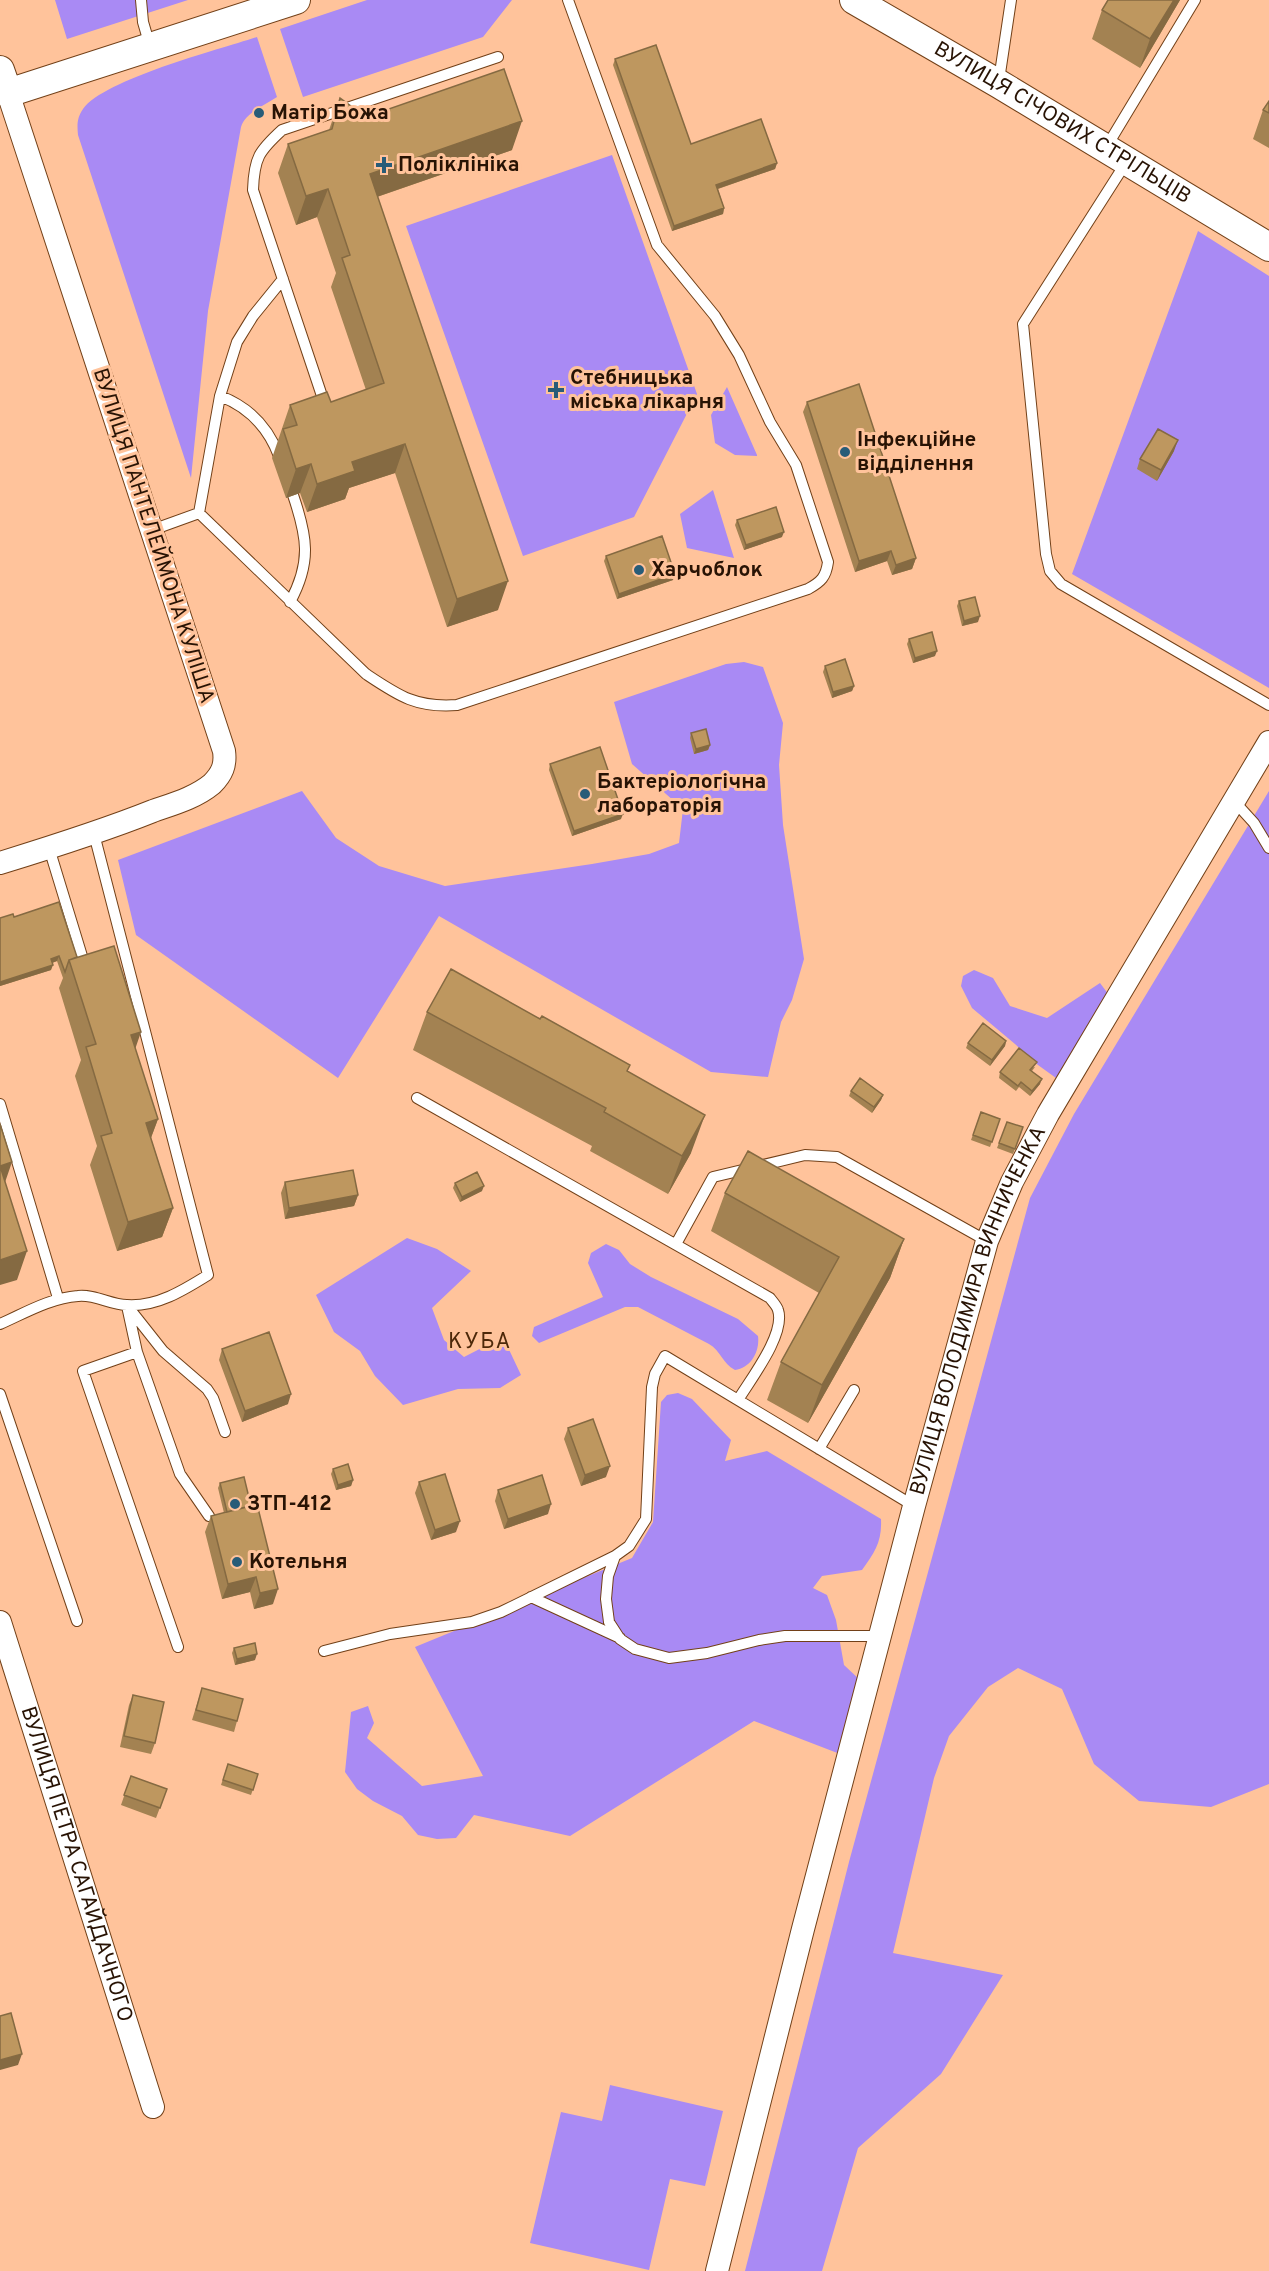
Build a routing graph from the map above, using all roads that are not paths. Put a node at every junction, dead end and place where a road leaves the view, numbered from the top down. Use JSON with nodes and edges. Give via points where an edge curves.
{"nodes":[{"id":1,"x":141,"y":0,"type":"edge"},
{"id":2,"x":296,"y":0,"type":"edge"},
{"id":3,"x":568,"y":0,"type":"edge"},
{"id":4,"x":854,"y":0,"type":"edge"},
{"id":5,"x":1011,"y":0,"type":"edge"},
{"id":6,"x":1195,"y":0,"type":"edge"},
{"id":7,"x":150,"y":46,"type":"junction"},
{"id":8,"x":498,"y":57,"type":"dead end"},
{"id":9,"x":4,"y":81,"type":"edge"},
{"id":10,"x":999,"y":84,"type":"junction"},
{"id":11,"x":1117,"y":154,"type":"junction"},
{"id":12,"x":1269,"y":246,"type":"edge"},
{"id":13,"x":283,"y":279,"type":"junction"},
{"id":14,"x":220,"y":396,"type":"junction"},
{"id":15,"x":324,"y":402,"type":"edge"},
{"id":16,"x":279,"y":456,"type":"dead end"},
{"id":17,"x":293,"y":495,"type":"edge"},
{"id":18,"x":199,"y":513,"type":"junction"},
{"id":19,"x":152,"y":530,"type":"junction"},
{"id":20,"x":290,"y":602,"type":"junction"},
{"id":21,"x":1269,"y":705,"type":"edge"},
{"id":22,"x":1269,"y":742,"type":"edge"},
{"id":23,"x":1234,"y":801,"type":"junction"},
{"id":24,"x":94,"y":834,"type":"junction"},
{"id":25,"x":49,"y":848,"type":"junction"},
{"id":26,"x":1269,"y":848,"type":"edge"},
{"id":27,"x":0,"y":863,"type":"edge"},
{"id":28,"x":85,"y":966,"type":"edge"},
{"id":29,"x":417,"y":1098,"type":"dead end"},
{"id":30,"x":0,"y":1104,"type":"edge"},
{"id":31,"x":987,"y":1241,"type":"junction"},
{"id":32,"x":676,"y":1244,"type":"junction"},
{"id":33,"x":58,"y":1298,"type":"junction"},
{"id":34,"x":127,"y":1306,"type":"junction"},
{"id":35,"x":0,"y":1324,"type":"edge"},
{"id":36,"x":137,"y":1352,"type":"junction"},
{"id":37,"x":854,"y":1390,"type":"dead end"},
{"id":38,"x":0,"y":1394,"type":"edge"},
{"id":39,"x":738,"y":1400,"type":"junction"},
{"id":40,"x":225,"y":1432,"type":"dead end"},
{"id":41,"x":819,"y":1449,"type":"junction"},
{"id":42,"x":914,"y":1506,"type":"junction"},
{"id":43,"x":208,"y":1516,"type":"dead end"},
{"id":44,"x":615,"y":1556,"type":"junction"},
{"id":45,"x":531,"y":1597,"type":"junction"},
{"id":46,"x":77,"y":1621,"type":"dead end"},
{"id":47,"x":0,"y":1622,"type":"edge"},
{"id":48,"x":882,"y":1636,"type":"junction"},
{"id":49,"x":620,"y":1638,"type":"junction"},
{"id":50,"x":178,"y":1647,"type":"dead end"},
{"id":51,"x":324,"y":1651,"type":"dead end"},
{"id":52,"x":153,"y":2107,"type":"dead end"},
{"id":53,"x":717,"y":2271,"type":"edge"}],
"edges":[{"from":1,"to":7,"type":"lane"},
{"from":2,"to":7,"type":"street"},
{"from":3,"to":20,"type":"lane","via":[[657,245],[716,316],[796,465],[828,562],[826,574],[820,583],[808,589],[457,705],[415,703],[397,695],[366,674]]},
{"from":4,"to":10,"type":"street","name":"ВУЛИЦЯ СІЧОВИХ СТРІЛЬЦІВ"},
{"from":5,"to":10,"type":"lane"},
{"from":6,"to":11,"type":"lane"},
{"from":7,"to":9,"type":"street"},
{"from":8,"to":13,"type":"lane","via":[[282,130],[262,147],[254,170],[253,190]]},
{"from":9,"to":19,"type":"street","name":"ВУЛИЦЯ ПАНТЕЛЕЙМОНА КУЛІША"},
{"from":10,"to":11,"type":"street","name":"ВУЛИЦЯ СІЧОВИХ СТРІЛЬЦІВ"},
{"from":11,"to":12,"type":"street","name":"ВУЛИЦЯ СІЧОВИХ СТРІЛЬЦІВ"},
{"from":11,"to":21,"type":"lane","via":[[1023,324],[1050,571],[1060,584]]},
{"from":13,"to":14,"type":"lane","via":[[237,342]]},
{"from":13,"to":15,"type":"lane"},
{"from":14,"to":16,"type":"lane","via":[[254,416],[274,442]]},
{"from":14,"to":18,"type":"lane"},
{"from":17,"to":20,"type":"lane","via":[[306,543],[304,567]]},
{"from":18,"to":19,"type":"lane"},
{"from":18,"to":20,"type":"lane"},
{"from":19,"to":24,"type":"street","name":"ВУЛИЦЯ ПАНТЕЛЕЙМОНА КУЛІША","via":[[225,761],[222,772],[193,796]]},
{"from":22,"to":23,"type":"street","name":"ВУЛИЦЯ ВОЛОДИМИРА ВИННИЧЕНКА"},
{"from":23,"to":26,"type":"lane"},
{"from":23,"to":31,"type":"street","name":"ВУЛИЦЯ ВОЛОДИМИРА ВИННИЧЕНКА","via":[[1048,1114],[1012,1182]]},
{"from":24,"to":25,"type":"street","name":"ВУЛИЦЯ ПАНТЕЛЕЙМОНА КУЛІША"},
{"from":24,"to":34,"type":"lane","via":[[208,1275],[182,1292],[153,1303]]},
{"from":25,"to":27,"type":"street","name":"ВУЛИЦЯ ПАНТЕЛЕЙМОНА КУЛІША"},
{"from":25,"to":28,"type":"lane"},
{"from":29,"to":32,"type":"lane"},
{"from":30,"to":33,"type":"lane"},
{"from":31,"to":32,"type":"lane","via":[[837,1157],[805,1155],[713,1177]]},
{"from":31,"to":42,"type":"street","name":"ВУЛИЦЯ ВОЛОДИМИРА ВИННИЧЕНКА"},
{"from":32,"to":39,"type":"lane","via":[[770,1298],[778,1310],[773,1341]]},
{"from":33,"to":34,"type":"lane","via":[[81,1295]]},
{"from":33,"to":35,"type":"lane"},
{"from":34,"to":36,"type":"lane"},
{"from":34,"to":40,"type":"lane","via":[[163,1351],[207,1389]]},
{"from":36,"to":43,"type":"lane","via":[[180,1474]]},
{"from":36,"to":50,"type":"lane","via":[[83,1371]]},
{"from":37,"to":41,"type":"lane"},
{"from":38,"to":46,"type":"lane"},
{"from":39,"to":41,"type":"lane"},
{"from":39,"to":44,"type":"lane","via":[[665,1356],[652,1387],[646,1519],[629,1546]]},
{"from":41,"to":42,"type":"lane"},
{"from":42,"to":48,"type":"street","name":"ВУЛИЦЯ ВОЛОДИМИРА ВИННИЧЕНКА"},
{"from":44,"to":45,"type":"lane"},
{"from":44,"to":49,"type":"lane","via":[[606,1599],[609,1622]]},
{"from":45,"to":49,"type":"lane"},
{"from":45,"to":51,"type":"lane","via":[[472,1622],[390,1634]]},
{"from":47,"to":52,"type":"street","name":"ВУЛИЦЯ ПЕТРА САГАЙДАЧНОГО"},
{"from":48,"to":49,"type":"lane","via":[[785,1636],[669,1658],[635,1649]]},
{"from":48,"to":53,"type":"street","name":"ВУЛИЦЯ ВОЛОДИМИРА ВИННИЧЕНКА","via":[[802,1929]]}]}
